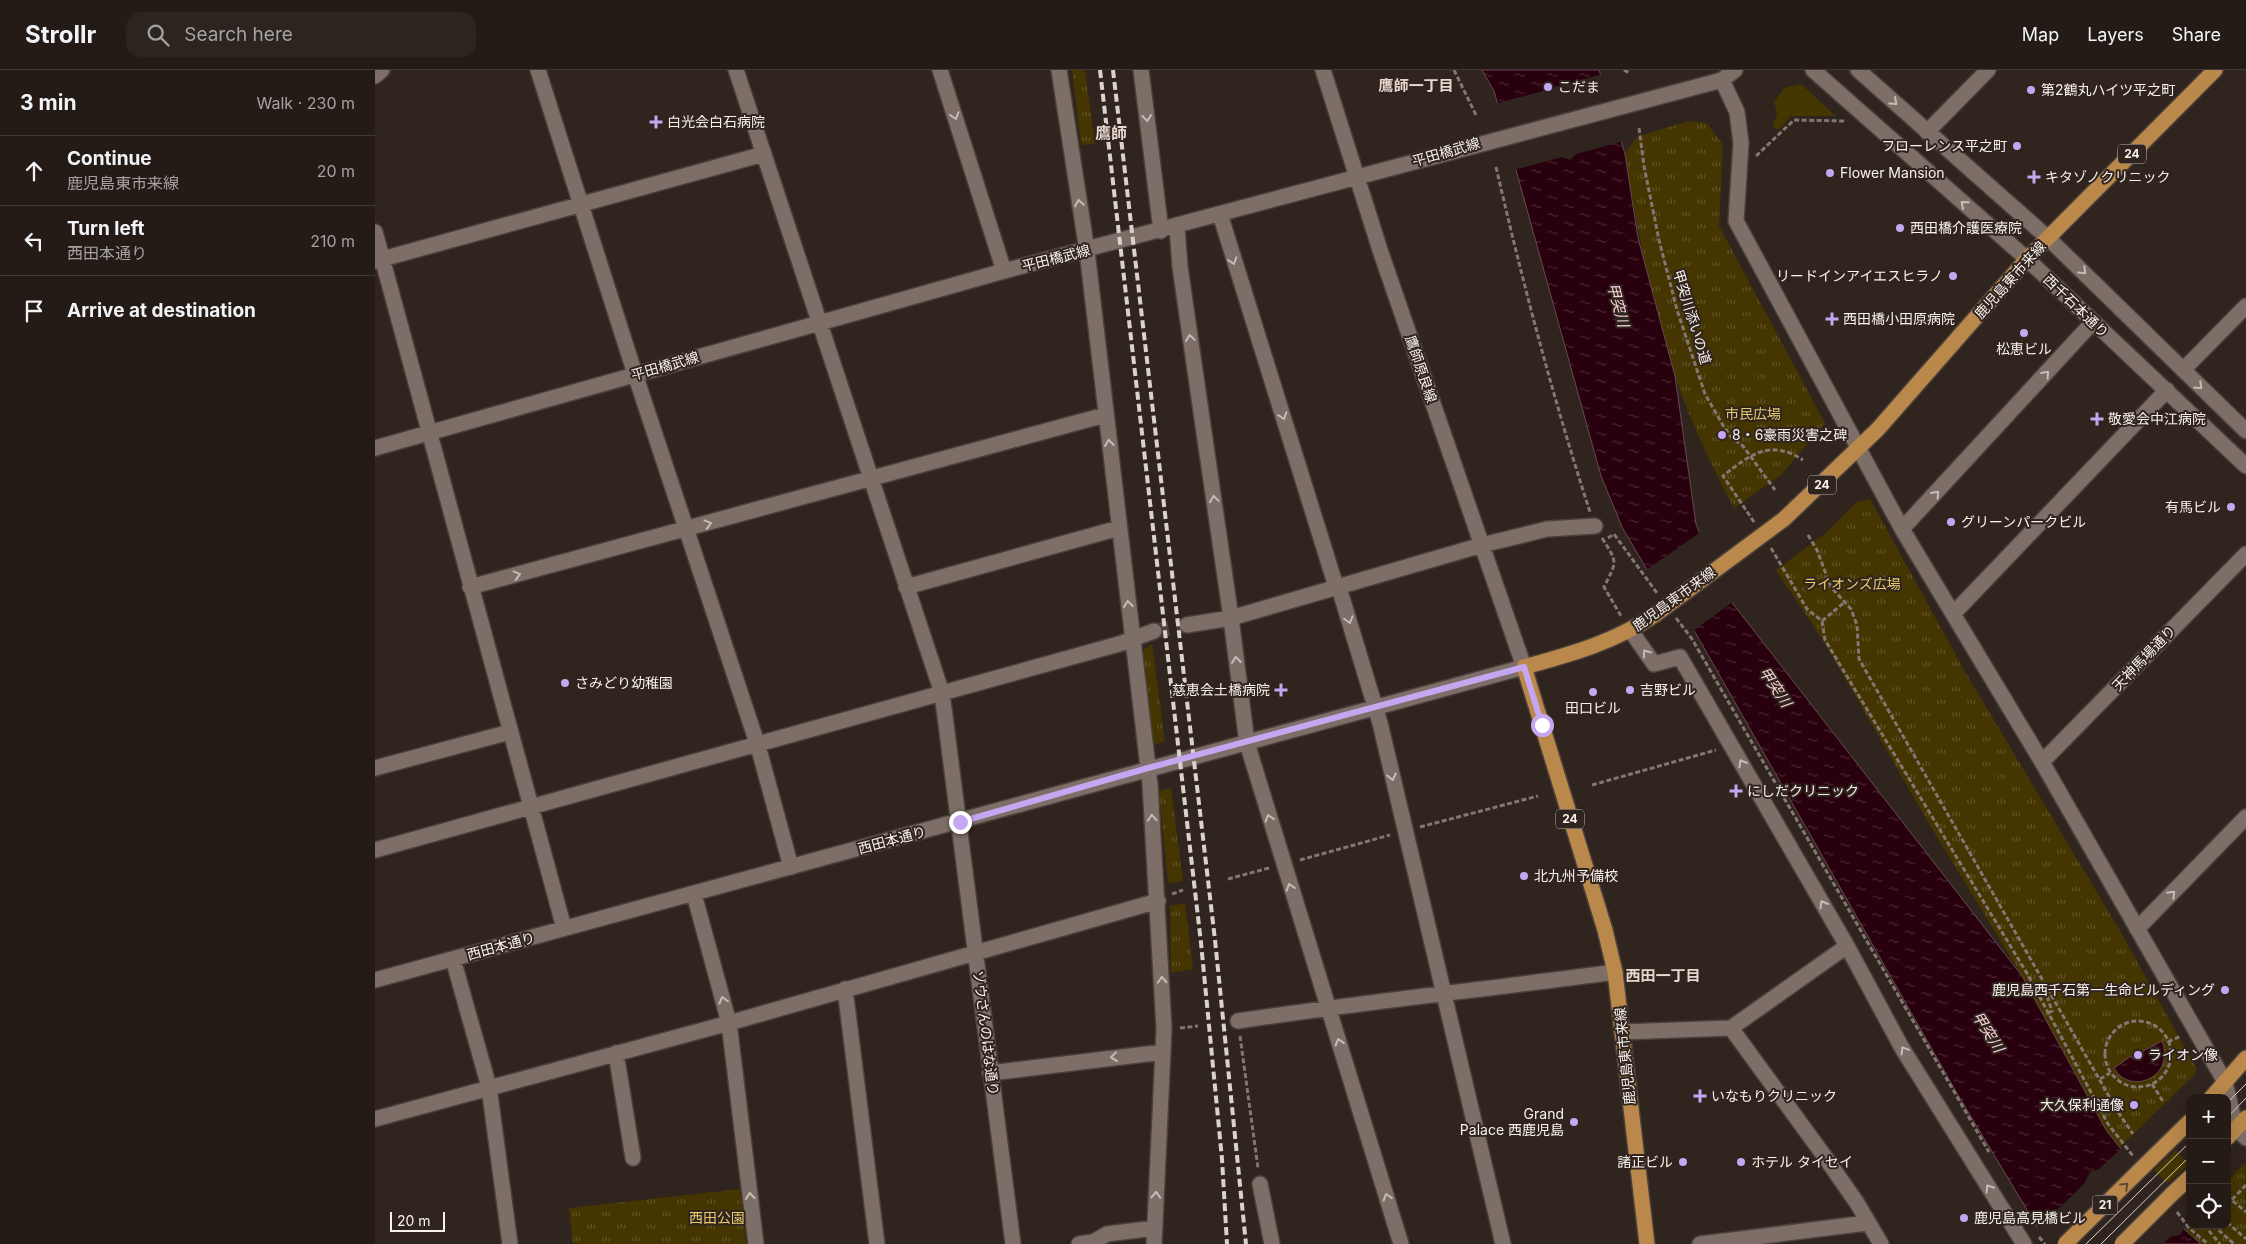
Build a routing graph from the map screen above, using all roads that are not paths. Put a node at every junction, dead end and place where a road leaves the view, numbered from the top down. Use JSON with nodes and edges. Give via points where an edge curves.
{"nodes":[{"id":1,"x":382,"y":70,"type":"edge"},
{"id":2,"x":538,"y":70,"type":"edge"},
{"id":3,"x":736,"y":70,"type":"edge"},
{"id":4,"x":940,"y":70,"type":"edge"},
{"id":5,"x":1059,"y":70,"type":"edge"},
{"id":6,"x":1141,"y":70,"type":"edge"},
{"id":7,"x":1323,"y":70,"type":"edge"},
{"id":8,"x":1735,"y":70,"type":"edge"},
{"id":9,"x":1813,"y":70,"type":"edge"},
{"id":10,"x":1858,"y":70,"type":"edge"},
{"id":11,"x":1988,"y":70,"type":"edge"},
{"id":12,"x":2215,"y":70,"type":"edge"},
{"id":13,"x":375,"y":76,"type":"edge"},
{"id":14,"x":1722,"y":80,"type":"junction"},
{"id":15,"x":1927,"y":132,"type":"junction"},
{"id":16,"x":764,"y":154,"type":"junction"},
{"id":17,"x":1357,"y":178,"type":"junction"},
{"id":18,"x":580,"y":204,"type":"junction"},
{"id":19,"x":1220,"y":214,"type":"junction"},
{"id":20,"x":1177,"y":226,"type":"junction"},
{"id":21,"x":1161,"y":231,"type":"junction"},
{"id":22,"x":375,"y":232,"type":"edge"},
{"id":23,"x":2048,"y":238,"type":"junction"},
{"id":24,"x":1087,"y":251,"type":"junction"},
{"id":25,"x":2027,"y":259,"type":"junction"},
{"id":26,"x":379,"y":260,"type":"edge"},
{"id":27,"x":1005,"y":272,"type":"junction"},
{"id":28,"x":2246,"y":306,"type":"edge"},
{"id":29,"x":2093,"y":322,"type":"junction"},
{"id":30,"x":820,"y":323,"type":"junction"},
{"id":31,"x":2183,"y":370,"type":"junction"},
{"id":32,"x":635,"y":374,"type":"junction"},
{"id":33,"x":2167,"y":390,"type":"junction"},
{"id":34,"x":1105,"y":415,"type":"junction"},
{"id":35,"x":2246,"y":431,"type":"edge"},
{"id":36,"x":429,"y":434,"type":"junction"},
{"id":37,"x":375,"y":448,"type":"edge"},
{"id":38,"x":1858,"y":449,"type":"junction"},
{"id":39,"x":2246,"y":466,"type":"edge"},
{"id":40,"x":870,"y":479,"type":"junction"},
{"id":41,"x":1595,"y":526,"type":"road end"},
{"id":42,"x":1119,"y":528,"type":"junction"},
{"id":43,"x":687,"y":529,"type":"junction"},
{"id":44,"x":1902,"y":529,"type":"junction"},
{"id":45,"x":1482,"y":545,"type":"junction"},
{"id":46,"x":2246,"y":554,"type":"edge"},
{"id":47,"x":1337,"y":586,"type":"junction"},
{"id":48,"x":470,"y":587,"type":"junction"},
{"id":49,"x":906,"y":587,"type":"junction"},
{"id":50,"x":1954,"y":613,"type":"junction"},
{"id":51,"x":1231,"y":618,"type":"junction"},
{"id":52,"x":1187,"y":625,"type":"tunnel mouth"},
{"id":53,"x":1154,"y":631,"type":"tunnel mouth"},
{"id":54,"x":1631,"y":631,"type":"junction"},
{"id":55,"x":1132,"y":639,"type":"junction"},
{"id":56,"x":1524,"y":667,"type":"junction"},
{"id":57,"x":942,"y":693,"type":"junction"},
{"id":58,"x":1375,"y":707,"type":"junction"},
{"id":59,"x":510,"y":732,"type":"junction"},
{"id":60,"x":1247,"y":743,"type":"junction"},
{"id":61,"x":758,"y":746,"type":"junction"},
{"id":62,"x":2042,"y":762,"type":"junction"},
{"id":63,"x":375,"y":768,"type":"edge"},
{"id":64,"x":1148,"y":768,"type":"junction"},
{"id":65,"x":530,"y":807,"type":"junction"},
{"id":66,"x":2246,"y":817,"type":"edge"},
{"id":67,"x":960,"y":822,"type":"junction"},
{"id":68,"x":375,"y":850,"type":"edge"},
{"id":69,"x":791,"y":868,"type":"junction"},
{"id":70,"x":694,"y":894,"type":"junction"},
{"id":71,"x":1158,"y":901,"type":"junction"},
{"id":72,"x":564,"y":928,"type":"junction"},
{"id":73,"x":2137,"y":929,"type":"junction"},
{"id":74,"x":1847,"y":946,"type":"junction"},
{"id":75,"x":976,"y":954,"type":"junction"},
{"id":76,"x":453,"y":959,"type":"junction"},
{"id":77,"x":1615,"y":972,"type":"junction"},
{"id":78,"x":375,"y":980,"type":"edge"},
{"id":79,"x":845,"y":989,"type":"junction"},
{"id":80,"x":1444,"y":995,"type":"junction"},
{"id":81,"x":1328,"y":1007,"type":"junction"},
{"id":82,"x":1238,"y":1021,"type":"road end"},
{"id":83,"x":729,"y":1023,"type":"junction"},
{"id":84,"x":1731,"y":1028,"type":"junction"},
{"id":85,"x":1622,"y":1032,"type":"junction"},
{"id":86,"x":1163,"y":1052,"type":"junction"},
{"id":87,"x":616,"y":1053,"type":"junction"},
{"id":88,"x":2246,"y":1058,"type":"edge"},
{"id":89,"x":990,"y":1072,"type":"junction"},
{"id":90,"x":2225,"y":1082,"type":"junction"},
{"id":91,"x":489,"y":1087,"type":"junction"},
{"id":92,"x":2214,"y":1094,"type":"edge"},
{"id":93,"x":375,"y":1119,"type":"edge"},
{"id":94,"x":2186,"y":1125,"type":"edge"},
{"id":95,"x":2239,"y":1131,"type":"edge"},
{"id":96,"x":633,"y":1158,"type":"dead end"},
{"id":97,"x":2186,"y":1181,"type":"edge"},
{"id":98,"x":1260,"y":1184,"type":"road end"},
{"id":99,"x":1867,"y":1223,"type":"junction"},
{"id":100,"x":1155,"y":1228,"type":"junction"},
{"id":101,"x":510,"y":1244,"type":"edge"},
{"id":102,"x":756,"y":1244,"type":"edge"},
{"id":103,"x":877,"y":1244,"type":"edge"},
{"id":104,"x":1013,"y":1244,"type":"edge"},
{"id":105,"x":1079,"y":1244,"type":"edge"},
{"id":106,"x":1154,"y":1244,"type":"edge"},
{"id":107,"x":1272,"y":1244,"type":"edge"},
{"id":108,"x":1401,"y":1244,"type":"edge"},
{"id":109,"x":1503,"y":1244,"type":"edge"},
{"id":110,"x":1647,"y":1244,"type":"edge"},
{"id":111,"x":1700,"y":1244,"type":"edge"},
{"id":112,"x":1881,"y":1244,"type":"edge"},
{"id":113,"x":2024,"y":1244,"type":"edge"},
{"id":114,"x":2065,"y":1244,"type":"edge"},
{"id":115,"x":2122,"y":1244,"type":"edge"}],
"edges":[{"from":1,"to":13,"type":"street"},
{"from":2,"to":18,"type":"street"},
{"from":3,"to":16,"type":"street","name":"ゾウさんのはな通り"},
{"from":4,"to":27,"type":"street","one_way":true},
{"from":24,"to":5,"type":"street","one_way":true},
{"from":6,"to":21,"type":"street","one_way":true},
{"from":7,"to":17,"type":"street","name":"鷹師原良線"},
{"from":8,"to":14,"type":"street","name":"平田橋武線"},
{"from":25,"to":9,"type":"street","name":"西千石本通り","one_way":true},
{"from":10,"to":15,"type":"street","one_way":true},
{"from":11,"to":15,"type":"street"},
{"from":12,"to":23,"type":"main road","name":"鹿児島東市来線","number":"24"},
{"from":14,"to":17,"type":"street","name":"平田橋武線"},
{"from":14,"to":38,"type":"street","via":[[1737,112],[1741,143],[1736,221]]},
{"from":15,"to":23,"type":"street"},
{"from":16,"to":18,"type":"street"},
{"from":16,"to":30,"type":"street","name":"ゾウさんのはな通り"},
{"from":17,"to":19,"type":"street","name":"平田橋武線"},
{"from":17,"to":45,"type":"street","name":"鷹師原良線"},
{"from":18,"to":26,"type":"street"},
{"from":18,"to":32,"type":"street"},
{"from":19,"to":20,"type":"street","name":"平田橋武線"},
{"from":19,"to":47,"type":"street","one_way":true},
{"from":20,"to":21,"type":"street","name":"平田橋武線"},
{"from":51,"to":20,"type":"street","one_way":true},
{"from":21,"to":24,"type":"street","name":"平田橋武線"},
{"from":22,"to":26,"type":"street"},
{"from":23,"to":25,"type":"main road","name":"鹿児島東市来線","number":"24"},
{"from":23,"to":31,"type":"street","one_way":true},
{"from":24,"to":27,"type":"street","name":"平田橋武線"},
{"from":24,"to":34,"type":"street"},
{"from":25,"to":29,"type":"street","name":"西千石本通り"},
{"from":25,"to":38,"type":"main road","name":"鹿児島東市来線","number":"24"},
{"from":26,"to":36,"type":"street"},
{"from":27,"to":30,"type":"street","name":"平田橋武線"},
{"from":28,"to":31,"type":"street"},
{"from":29,"to":33,"type":"street","name":"西千石本通り"},
{"from":44,"to":29,"type":"street","one_way":true},
{"from":30,"to":32,"type":"street","name":"平田橋武線"},
{"from":30,"to":40,"type":"street","name":"ゾウさんのはな通り"},
{"from":31,"to":35,"type":"street","one_way":true},
{"from":32,"to":36,"type":"street","name":"平田橋武線"},
{"from":32,"to":43,"type":"street"},
{"from":33,"to":39,"type":"street","name":"西千石本通り"},
{"from":33,"to":50,"type":"street"},
{"from":34,"to":40,"type":"street"},
{"from":42,"to":34,"type":"street","one_way":true},
{"from":36,"to":37,"type":"street","name":"平田橋武線"},
{"from":36,"to":48,"type":"street"},
{"from":38,"to":44,"type":"street"},
{"from":38,"to":54,"type":"main road","name":"鹿児島東市来線","number":"24","bridge":true,"via":[[1784,519]]},
{"from":43,"to":40,"type":"street","one_way":true},
{"from":40,"to":49,"type":"street","name":"ゾウさんのはな通り"},
{"from":41,"to":45,"type":"street","via":[[1547,529]]},
{"from":42,"to":49,"type":"street"},
{"from":55,"to":42,"type":"street","one_way":true},
{"from":48,"to":43,"type":"street","one_way":true},
{"from":43,"to":61,"type":"street"},
{"from":44,"to":50,"type":"street"},
{"from":45,"to":47,"type":"street"},
{"from":45,"to":56,"type":"street","name":"鷹師原良線"},
{"from":46,"to":62,"type":"street","name":"天神馬場通り"},
{"from":47,"to":51,"type":"street"},
{"from":47,"to":58,"type":"street","one_way":true},
{"from":48,"to":59,"type":"street"},
{"from":49,"to":57,"type":"street","name":"ゾウさんのはな通り"},
{"from":50,"to":62,"type":"street"},
{"from":51,"to":52,"type":"street"},
{"from":60,"to":51,"type":"street","one_way":true},
{"from":53,"to":55,"type":"street"},
{"from":54,"to":56,"type":"main road","name":"鹿児島東市来線","number":"24","via":[[1574,654]]},
{"from":74,"to":54,"type":"street","one_way":true,"via":[[1680,657],[1654,664]]},
{"from":55,"to":57,"type":"street"},
{"from":55,"to":64,"type":"street"},
{"from":56,"to":58,"type":"street","name":"西田本通り"},
{"from":56,"to":77,"type":"main road","name":"鹿児島東市来線","number":"24"},
{"from":57,"to":61,"type":"street"},
{"from":57,"to":67,"type":"street","name":"ゾウさんのはな通り"},
{"from":58,"to":60,"type":"street","name":"西田本通り"},
{"from":58,"to":80,"type":"street","one_way":true},
{"from":59,"to":63,"type":"street"},
{"from":59,"to":65,"type":"street"},
{"from":60,"to":64,"type":"street","name":"西田本通り"},
{"from":81,"to":60,"type":"street","one_way":true},
{"from":61,"to":65,"type":"street"},
{"from":61,"to":69,"type":"street"},
{"from":62,"to":73,"type":"street"},
{"from":64,"to":67,"type":"street","name":"西田本通り"},
{"from":71,"to":64,"type":"street","one_way":true},
{"from":65,"to":68,"type":"street"},
{"from":65,"to":72,"type":"street"},
{"from":73,"to":66,"type":"street","one_way":true},
{"from":67,"to":69,"type":"street","name":"西田本通り"},
{"from":67,"to":75,"type":"street","name":"ゾウさんのはな通り"},
{"from":69,"to":70,"type":"street","name":"西田本通り"},
{"from":70,"to":72,"type":"street","name":"西田本通り"},
{"from":83,"to":70,"type":"street","one_way":true},
{"from":71,"to":75,"type":"street"},
{"from":86,"to":71,"type":"street","one_way":true},
{"from":72,"to":76,"type":"street","name":"西田本通り"},
{"from":73,"to":90,"type":"street"},
{"from":74,"to":84,"type":"street"},
{"from":113,"to":74,"type":"street","one_way":true,"via":[[1903,1048]]},
{"from":75,"to":79,"type":"street"},
{"from":75,"to":89,"type":"street","name":"ゾウさんのはな通り"},
{"from":76,"to":78,"type":"street","name":"西田本通り"},
{"from":76,"to":91,"type":"street"},
{"from":77,"to":80,"type":"street"},
{"from":77,"to":85,"type":"main road","name":"鹿児島東市来線","number":"24"},
{"from":79,"to":83,"type":"street"},
{"from":79,"to":103,"type":"street"},
{"from":80,"to":81,"type":"street"},
{"from":80,"to":109,"type":"street"},
{"from":81,"to":82,"type":"street"},
{"from":108,"to":81,"type":"street","one_way":true},
{"from":83,"to":87,"type":"street"},
{"from":102,"to":83,"type":"street","one_way":true},
{"from":84,"to":85,"type":"street"},
{"from":84,"to":99,"type":"street","via":[[1825,1157]]},
{"from":85,"to":110,"type":"main road","name":"鹿児島東市来線","number":"24"},
{"from":86,"to":89,"type":"street","one_way":true},
{"from":100,"to":86,"type":"street","one_way":true},
{"from":87,"to":91,"type":"street"},
{"from":87,"to":96,"type":"street"},
{"from":88,"to":90,"type":"main road"},
{"from":89,"to":104,"type":"street","name":"ゾウさんのはな通り"},
{"from":90,"to":92,"type":"main road"},
{"from":90,"to":95,"type":"street"},
{"from":91,"to":93,"type":"street"},
{"from":91,"to":101,"type":"street"},
{"from":114,"to":94,"type":"main road","number":"21","one_way":true,"bridge":true},
{"from":97,"to":115,"type":"main road","bridge":true},
{"from":98,"to":107,"type":"street"},
{"from":99,"to":111,"type":"street"},
{"from":99,"to":112,"type":"street"},
{"from":100,"to":105,"type":"street","via":[[1107,1234],[1093,1242]]},
{"from":100,"to":106,"type":"street"}]}
